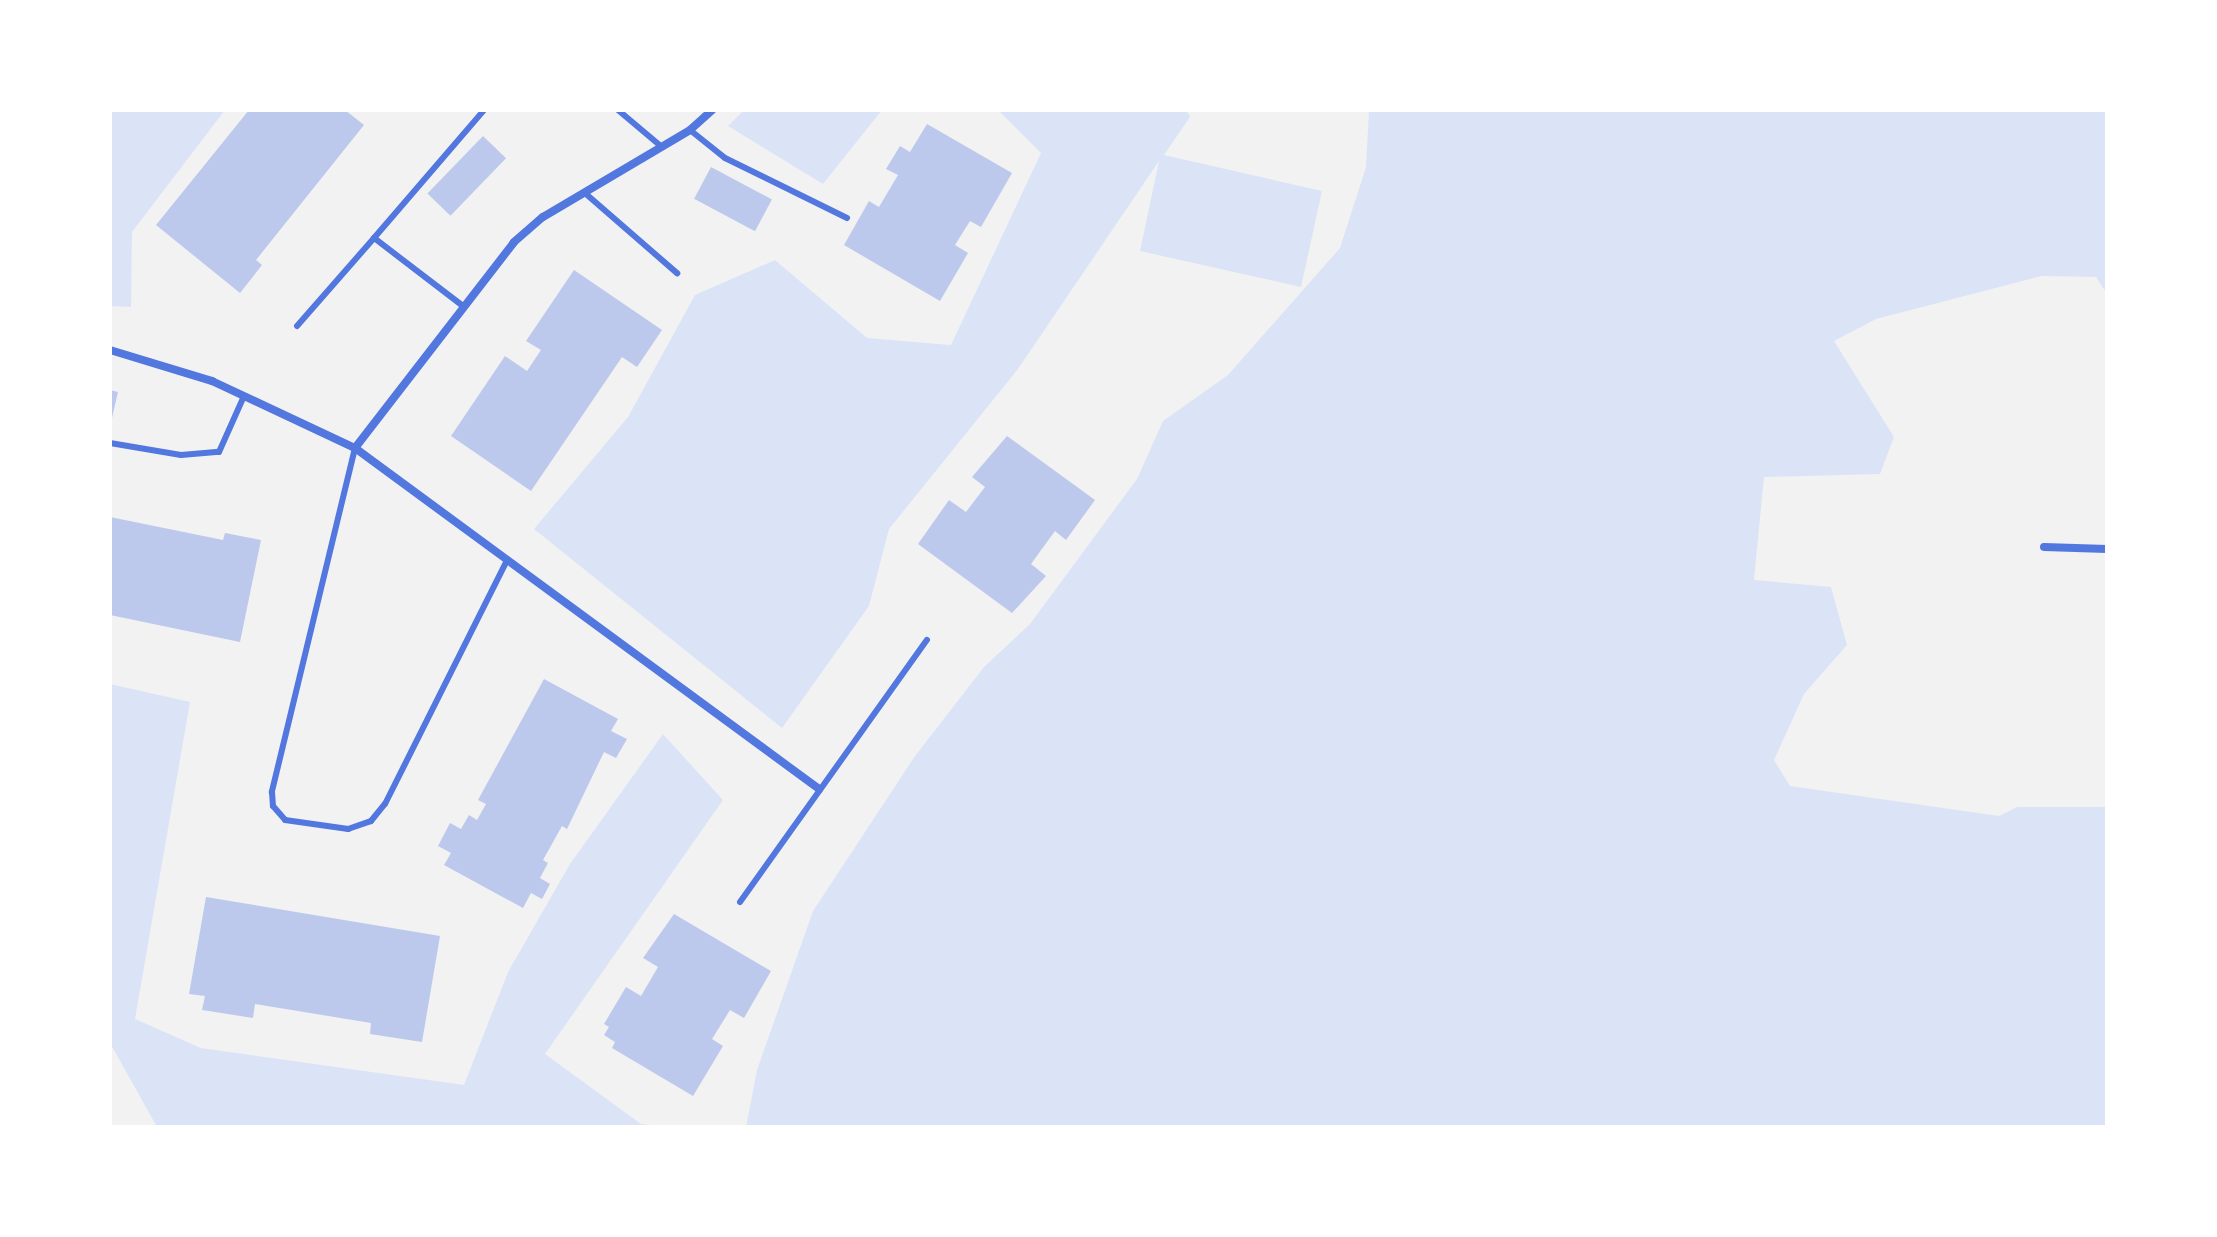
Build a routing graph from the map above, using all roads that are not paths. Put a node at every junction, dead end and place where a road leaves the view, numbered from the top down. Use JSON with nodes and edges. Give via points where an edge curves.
{"nodes":[{"id":1,"x":484,"y":110,"type":"edge"},
{"id":2,"x":618,"y":110,"type":"edge"},
{"id":3,"x":712,"y":110,"type":"edge"},
{"id":4,"x":690,"y":130,"type":"junction"},
{"id":5,"x":662,"y":147,"type":"junction"},
{"id":6,"x":586,"y":194,"type":"junction"},
{"id":7,"x":847,"y":218,"type":"dead end"},
{"id":8,"x":374,"y":238,"type":"junction"},
{"id":9,"x":677,"y":273,"type":"dead end"},
{"id":10,"x":463,"y":306,"type":"junction"},
{"id":11,"x":297,"y":326,"type":"dead end"},
{"id":12,"x":110,"y":350,"type":"edge"},
{"id":13,"x":244,"y":396,"type":"junction"},
{"id":14,"x":110,"y":443,"type":"edge"},
{"id":15,"x":355,"y":448,"type":"junction"},
{"id":16,"x":2044,"y":547,"type":"dead end"},
{"id":17,"x":2107,"y":549,"type":"edge"},
{"id":18,"x":507,"y":560,"type":"junction"},
{"id":19,"x":927,"y":640,"type":"dead end"},
{"id":20,"x":819,"y":789,"type":"junction"},
{"id":21,"x":740,"y":902,"type":"dead end"}],
"edges":[{"from":1,"to":8,"type":"lane"},
{"from":2,"to":5,"type":"lane"},
{"from":3,"to":4,"type":"street"},
{"from":4,"to":5,"type":"street"},
{"from":4,"to":7,"type":"lane","via":[[725,158]]},
{"from":5,"to":6,"type":"street"},
{"from":6,"to":9,"type":"lane"},
{"from":6,"to":10,"type":"street","via":[[543,217],[514,242]]},
{"from":8,"to":10,"type":"lane"},
{"from":8,"to":11,"type":"lane"},
{"from":10,"to":15,"type":"street"},
{"from":12,"to":13,"type":"street"},
{"from":13,"to":14,"type":"lane","via":[[219,452],[181,455]]},
{"from":13,"to":15,"type":"street"},
{"from":15,"to":18,"type":"street"},
{"from":15,"to":18,"type":"lane","via":[[272,792],[273,806],[285,820],[348,829],[371,821],[385,804]]},
{"from":16,"to":17,"type":"street"},
{"from":18,"to":20,"type":"street"},
{"from":19,"to":20,"type":"lane"},
{"from":20,"to":21,"type":"lane"}]}
